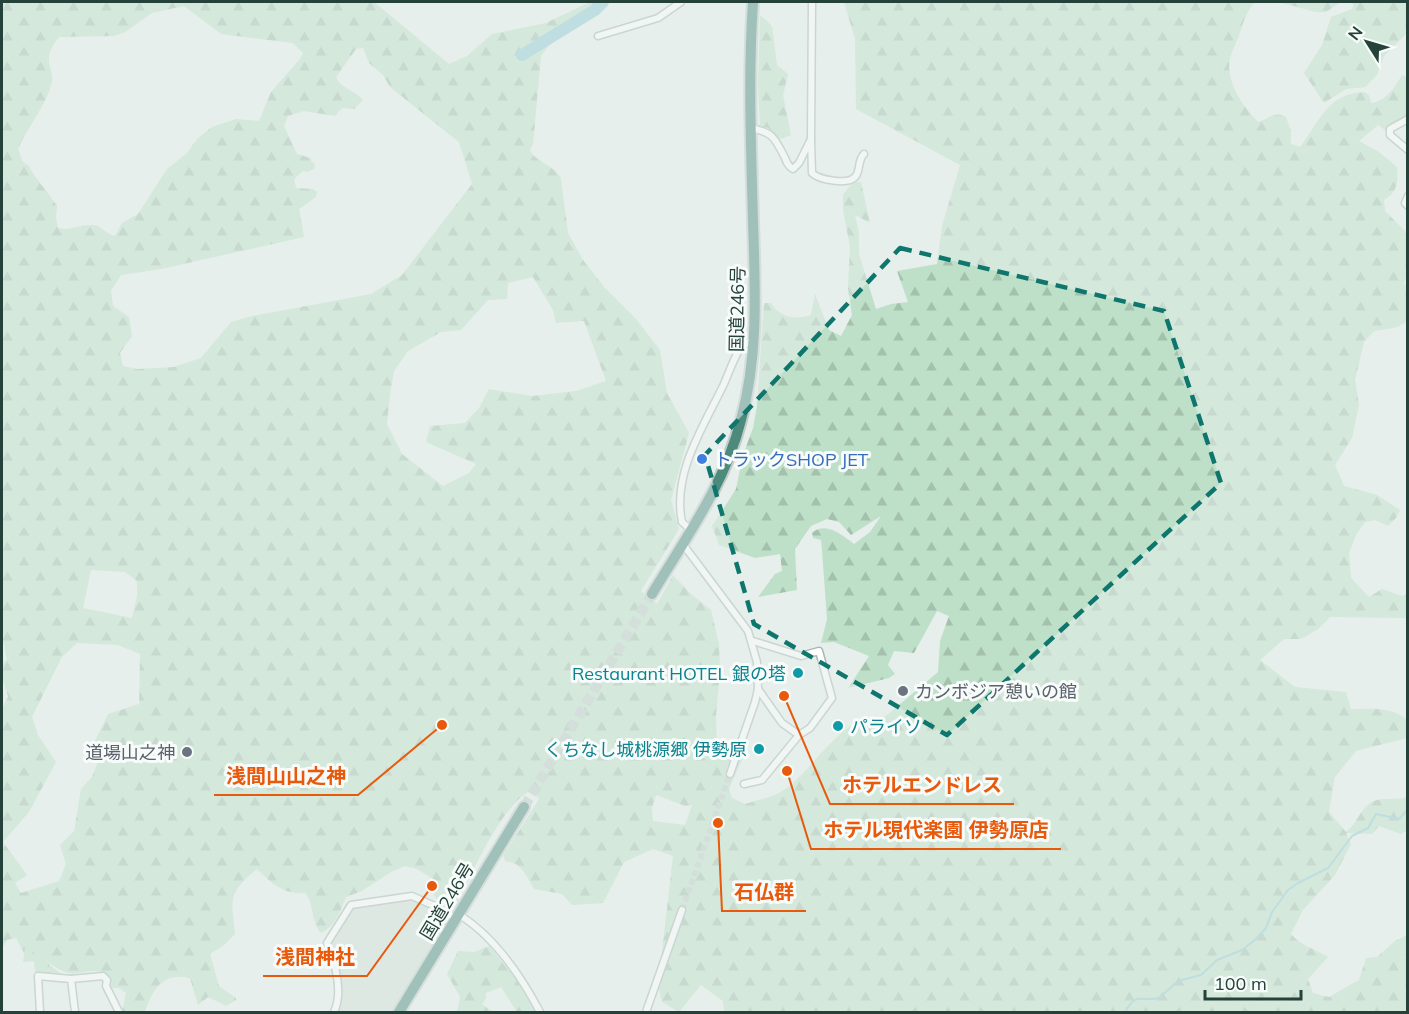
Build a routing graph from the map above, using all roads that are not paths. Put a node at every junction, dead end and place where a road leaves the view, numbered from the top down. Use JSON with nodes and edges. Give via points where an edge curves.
{"nodes":[{"id":1,"x":681,"y":2,"type":"edge"},
{"id":2,"x":753,"y":2,"type":"edge"},
{"id":3,"x":812,"y":2,"type":"edge"},
{"id":4,"x":598,"y":36,"type":"dead end"},
{"id":5,"x":1407,"y":119,"type":"edge"},
{"id":6,"x":750,"y":128,"type":"junction"},
{"id":7,"x":811,"y":139,"type":"junction"},
{"id":8,"x":1407,"y":150,"type":"edge"},
{"id":9,"x":864,"y":154,"type":"dead end"},
{"id":10,"x":1407,"y":196,"type":"edge"},
{"id":11,"x":1407,"y":206,"type":"edge"},
{"id":12,"x":755,"y":338,"type":"junction"},
{"id":13,"x":691,"y":530,"type":"junction"},
{"id":14,"x":682,"y":543,"type":"junction"},
{"id":15,"x":652,"y":594,"type":"tunnel mouth"},
{"id":16,"x":753,"y":641,"type":"junction"},
{"id":17,"x":758,"y":688,"type":"junction"},
{"id":18,"x":800,"y":735,"type":"junction"},
{"id":19,"x":730,"y":774,"type":"tunnel mouth"},
{"id":20,"x":744,"y":784,"type":"dead end"},
{"id":21,"x":524,"y":807,"type":"tunnel mouth"},
{"id":22,"x":682,"y":909,"type":"tunnel mouth"},
{"id":23,"x":457,"y":917,"type":"junction"},
{"id":24,"x":71,"y":979,"type":"junction"},
{"id":25,"x":40,"y":1012,"type":"edge"},
{"id":26,"x":75,"y":1012,"type":"edge"},
{"id":27,"x":118,"y":1012,"type":"edge"},
{"id":28,"x":334,"y":1012,"type":"edge"},
{"id":29,"x":399,"y":1012,"type":"edge"},
{"id":30,"x":540,"y":1012,"type":"edge"},
{"id":31,"x":646,"y":1012,"type":"edge"}],
"edges":[{"from":1,"to":4,"type":"street","via":[[658,18]]},
{"from":2,"to":6,"type":"highway","name":"国道246号"},
{"from":3,"to":7,"type":"street"},
{"from":5,"to":8,"type":"street","via":[[1390,129],[1390,135]]},
{"from":6,"to":7,"type":"street","via":[[770,133],[793,169]]},
{"from":6,"to":12,"type":"highway","name":"国道246号"},
{"from":7,"to":9,"type":"street","via":[[812,173],[817,178],[852,179]]},
{"from":10,"to":11,"type":"street"},
{"from":12,"to":13,"type":"highway","name":"国道246号","via":[[750,382],[735,441]]},
{"from":12,"to":13,"type":"street","via":[[738,352],[690,454],[681,504],[682,522]]},
{"from":13,"to":14,"type":"highway","name":"国道246号"},
{"from":14,"to":15,"type":"highway","name":"国道246号"},
{"from":14,"to":16,"type":"street"},
{"from":16,"to":17,"type":"street"},
{"from":16,"to":18,"type":"street","via":[[796,655],[819,651],[832,698]]},
{"from":17,"to":18,"type":"street","via":[[782,723]]},
{"from":17,"to":19,"type":"street"},
{"from":18,"to":20,"type":"street","via":[[762,780]]},
{"from":21,"to":23,"type":"highway","name":"国道246号"},
{"from":22,"to":31,"type":"street"},
{"from":23,"to":28,"type":"street","via":[[412,896],[351,905],[327,943],[336,964],[338,1006]]},
{"from":23,"to":29,"type":"highway","name":"国道246号"},
{"from":23,"to":30,"type":"street","via":[[473,923],[489,939]]},
{"from":24,"to":25,"type":"street","via":[[38,976]]},
{"from":24,"to":26,"type":"street"},
{"from":24,"to":27,"type":"street","via":[[103,976]]}]}
